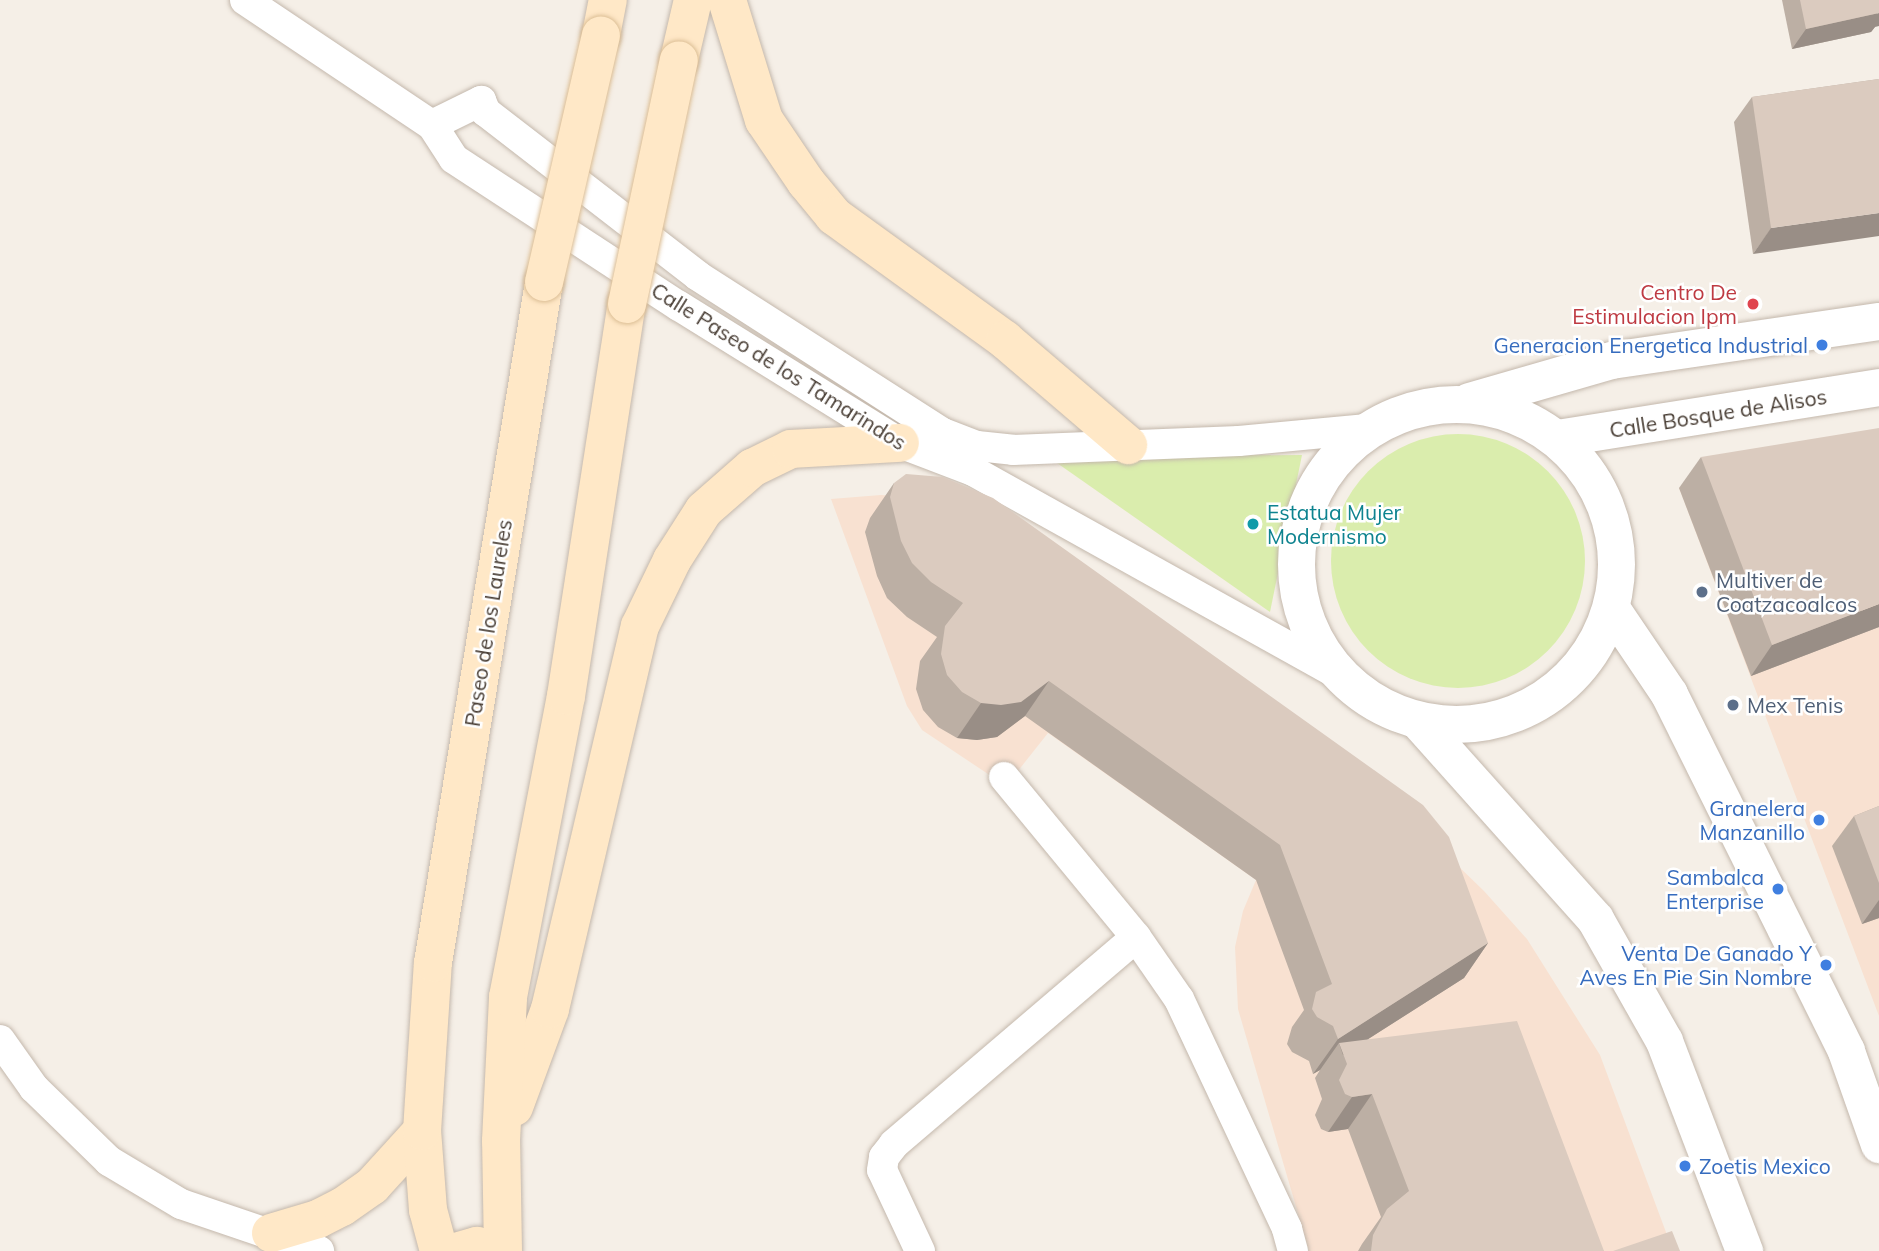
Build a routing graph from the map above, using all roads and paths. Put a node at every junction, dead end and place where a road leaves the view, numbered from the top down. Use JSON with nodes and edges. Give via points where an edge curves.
{"nodes":[{"id":1,"x":245,"y":0,"type":"edge"},
{"id":2,"x":693,"y":0,"type":"edge"},
{"id":3,"x":727,"y":0,"type":"edge"},
{"id":4,"x":605,"y":18,"type":"edge"},
{"id":5,"x":432,"y":125,"type":"junction"},
{"id":6,"x":1879,"y":321,"type":"edge"},
{"id":7,"x":1879,"y":387,"type":"edge"},
{"id":8,"x":1465,"y":402,"type":"junction"},
{"id":9,"x":1367,"y":429,"type":"junction"},
{"id":10,"x":1557,"y":438,"type":"junction"},
{"id":11,"x":900,"y":443,"type":"junction"},
{"id":12,"x":1128,"y":444,"type":"junction"},
{"id":13,"x":1611,"y":608,"type":"junction"},
{"id":14,"x":1336,"y":674,"type":"junction"},
{"id":15,"x":1419,"y":722,"type":"junction"},
{"id":16,"x":1004,"y":777,"type":"dead end"},
{"id":17,"x":1136,"y":937,"type":"junction"},
{"id":18,"x":0,"y":1040,"type":"edge"},
{"id":19,"x":422,"y":1131,"type":"junction"},
{"id":20,"x":501,"y":1141,"type":"junction"},
{"id":21,"x":1879,"y":1144,"type":"edge"},
{"id":22,"x":271,"y":1233,"type":"junction"},
{"id":23,"x":319,"y":1251,"type":"edge"},
{"id":24,"x":439,"y":1251,"type":"edge"},
{"id":25,"x":459,"y":1251,"type":"edge"},
{"id":26,"x":502,"y":1251,"type":"edge"},
{"id":27,"x":920,"y":1251,"type":"edge"},
{"id":28,"x":1293,"y":1251,"type":"edge"},
{"id":29,"x":1744,"y":1251,"type":"edge"}],
"edges":[{"from":1,"to":5,"type":"street","name":"Calle Paseo de los Tamarindos"},
{"from":2,"to":20,"type":"main road","bridge":true,"via":[[627,304],[566,696],[508,998]]},
{"from":3,"to":12,"type":"main road","via":[[764,120],[834,216],[1005,340]]},
{"from":4,"to":19,"type":"main road","name":"Paseo de los Laureles","bridge":true,"via":[[544,282],[433,963]]},
{"from":5,"to":11,"type":"street","name":"Calle Paseo de los Tamarindos","via":[[454,159]]},
{"from":5,"to":12,"type":"street","name":"Calle Paseo de los Tamarindos","via":[[481,102],[485,112],[698,276],[943,433],[977,446],[1013,450]]},
{"from":6,"to":8,"type":"street","via":[[1611,360]]},
{"from":7,"to":10,"type":"street","name":"Calle Bosque de Alisos"},
{"from":8,"to":9,"type":"street","via":[[1414,408]]},
{"from":8,"to":10,"type":"street","via":[[1516,413]]},
{"from":9,"to":12,"type":"street","name":"Calle Paseo de los Tamarindos","via":[[1240,441]]},
{"from":9,"to":14,"type":"street","via":[[1319,478],[1295,544],[1301,613]]},
{"from":10,"to":13,"type":"street","via":[[1589,473],[1610,515],[1617,561]]},
{"from":11,"to":14,"type":"street","name":"Calle Paseo de los Tamarindos","via":[[973,471]]},
{"from":11,"to":20,"type":"main road","via":[[791,449],[752,468],[704,510],[672,560],[640,626],[550,1009]]},
{"from":13,"to":15,"type":"street","via":[[1591,653],[1558,690],[1516,715],[1468,726]]},
{"from":13,"to":21,"type":"street","via":[[1669,694],[1846,1051]]},
{"from":14,"to":15,"type":"street","via":[[1373,704]]},
{"from":15,"to":29,"type":"street","via":[[1595,919],[1664,1041]]},
{"from":16,"to":17,"type":"street"},
{"from":17,"to":27,"type":"street","via":[[884,1157],[882,1170]]},
{"from":17,"to":28,"type":"street","via":[[1179,999],[1287,1229]]},
{"from":18,"to":22,"type":"street","via":[[34,1088],[109,1161],[181,1204]]},
{"from":19,"to":22,"type":"main road","via":[[372,1186],[342,1207]]},
{"from":19,"to":24,"type":"main road","name":"Paseo de los Laureles","via":[[428,1210]]},
{"from":20,"to":26,"type":"main road"},
{"from":22,"to":23,"type":"street"},
{"from":25,"to":26,"type":"main road","via":[[477,1246]]}]}
